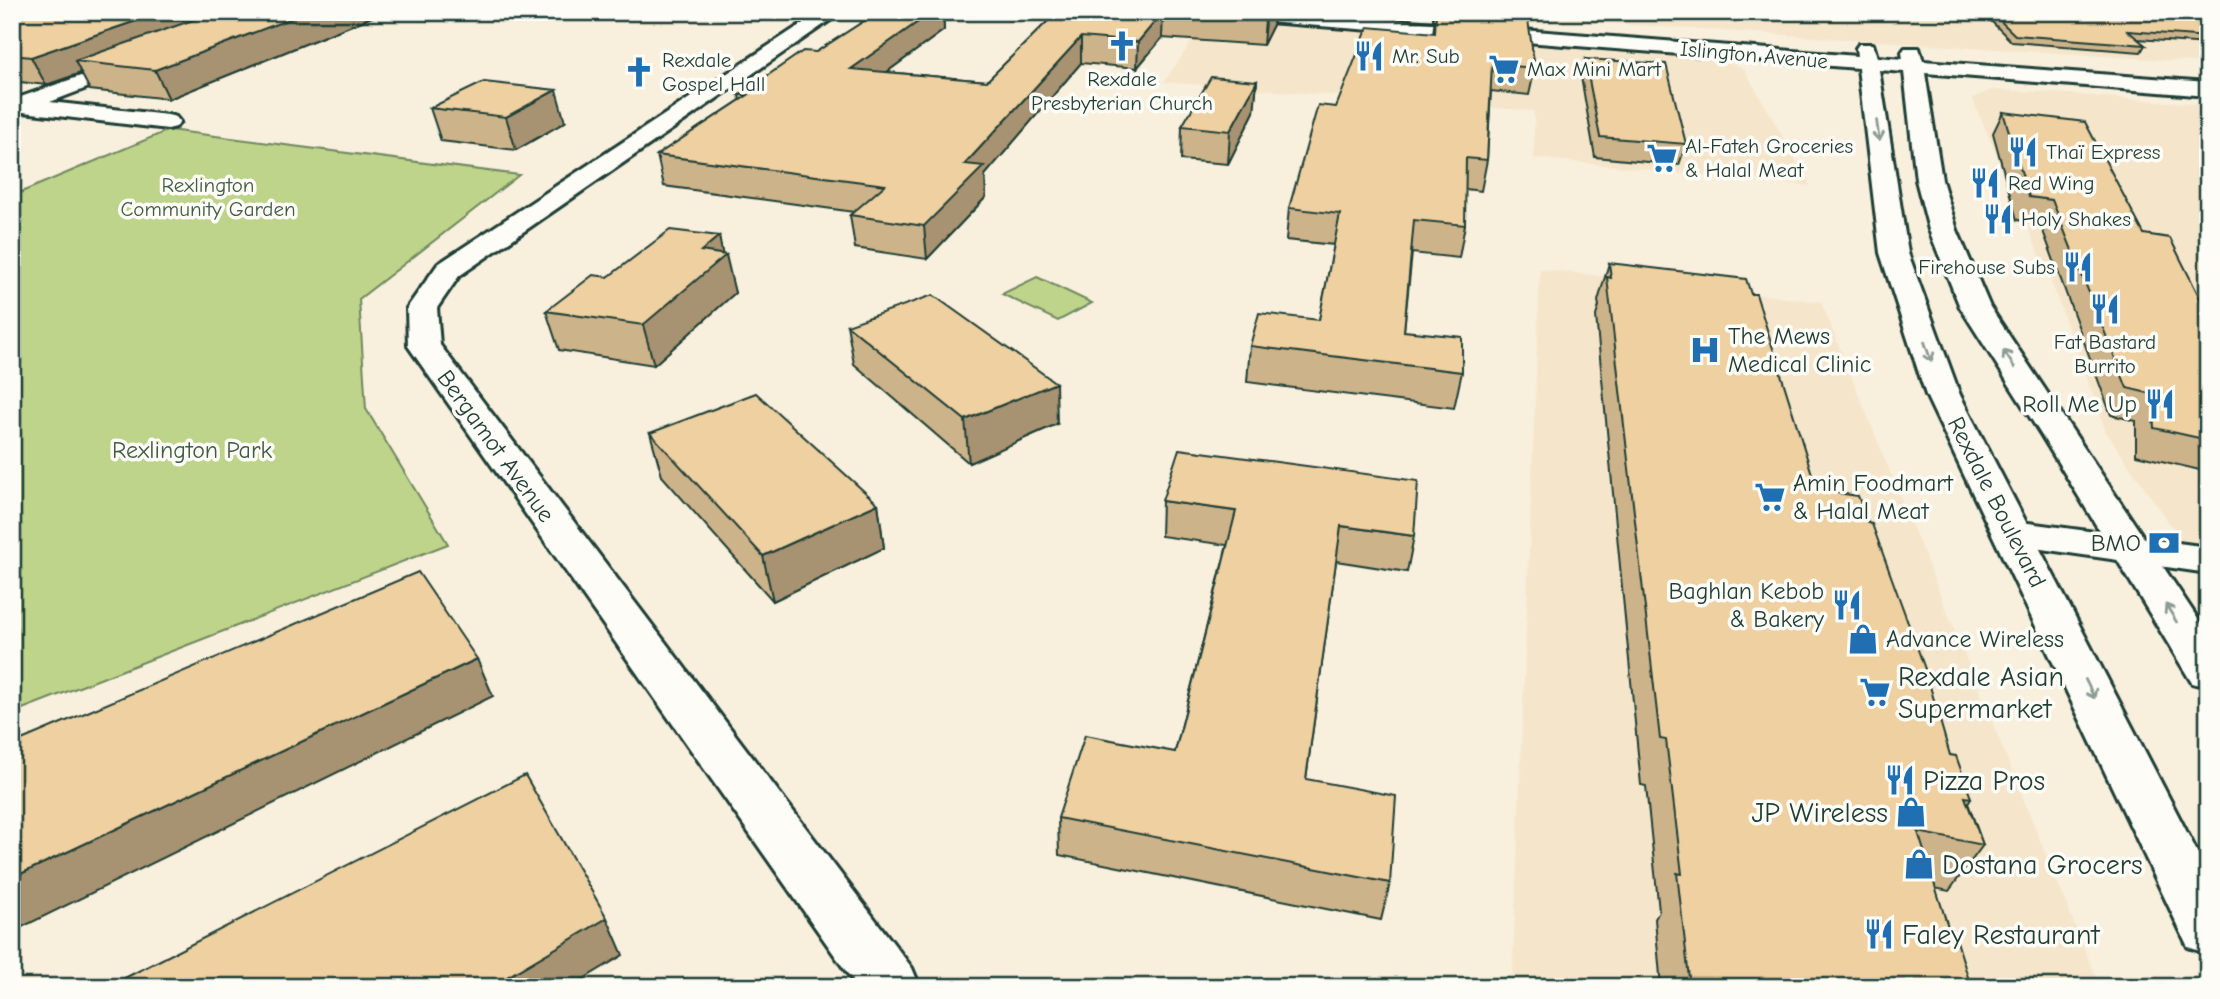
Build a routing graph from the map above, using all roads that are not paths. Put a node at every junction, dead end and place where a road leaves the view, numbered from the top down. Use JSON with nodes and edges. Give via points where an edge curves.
{"nodes":[{"id":1,"x":833,"y":12,"type":"edge"},
{"id":2,"x":1217,"y":12,"type":"edge"},
{"id":3,"x":1367,"y":12,"type":"edge"},
{"id":4,"x":1867,"y":56,"type":"junction"},
{"id":5,"x":153,"y":57,"type":"edge"},
{"id":6,"x":1913,"y":59,"type":"junction"},
{"id":7,"x":2208,"y":74,"type":"edge"},
{"id":8,"x":2208,"y":89,"type":"edge"},
{"id":9,"x":15,"y":106,"type":"edge"},
{"id":10,"x":168,"y":122,"type":"dead end"},
{"id":11,"x":2013,"y":534,"type":"junction"},
{"id":12,"x":2131,"y":549,"type":"junction"},
{"id":13,"x":2208,"y":560,"type":"edge"},
{"id":14,"x":2208,"y":671,"type":"edge"},
{"id":15,"x":2208,"y":929,"type":"edge"},
{"id":16,"x":891,"y":987,"type":"edge"}],
"edges":[{"from":1,"to":16,"type":"main road","name":"Bergamot Avenue","via":[[448,270],[422,308],[424,346]]},
{"from":2,"to":4,"type":"main road","name":"Islington Avenue"},
{"from":3,"to":4,"type":"main road","name":"Islington Avenue","via":[[1731,36]]},
{"from":4,"to":6,"type":"main road","name":"Islington Avenue"},
{"from":4,"to":11,"type":"main road","name":"Rexdale Boulevard","one_way":true,"via":[[1894,253],[1943,396]]},
{"from":5,"to":9,"type":"main road"},
{"from":6,"to":7,"type":"main road","name":"Islington Avenue"},
{"from":6,"to":8,"type":"main road","name":"Islington Avenue"},
{"from":12,"to":6,"type":"main road","one_way":true,"via":[[1975,307],[1943,230],[1929,180]]},
{"from":9,"to":10,"type":"main road"},
{"from":11,"to":12,"type":"main road"},
{"from":11,"to":15,"type":"main road","name":"Rexdale Boulevard","one_way":true},
{"from":12,"to":13,"type":"main road"},
{"from":14,"to":12,"type":"main road","one_way":true}]}
